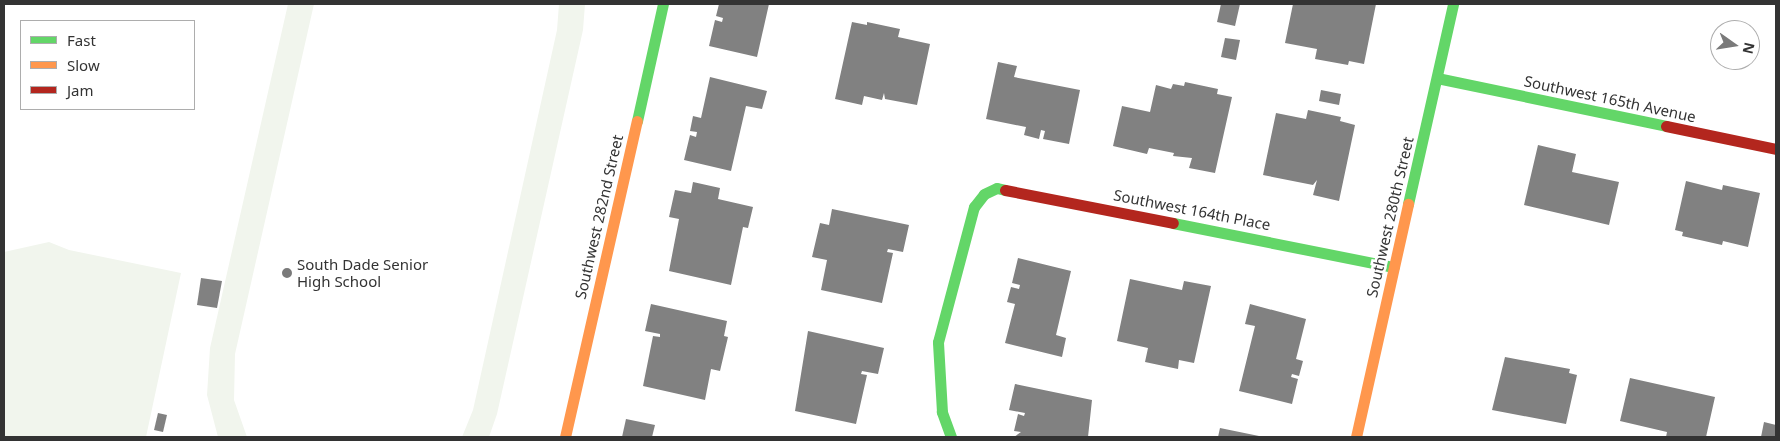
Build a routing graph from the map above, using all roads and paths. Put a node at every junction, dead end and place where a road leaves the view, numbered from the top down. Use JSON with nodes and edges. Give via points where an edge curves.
{"nodes":[{"id":1,"x":663,"y":4,"type":"edge"},
{"id":2,"x":1453,"y":4,"type":"edge"},
{"id":3,"x":1437,"y":78,"type":"junction"},
{"id":4,"x":1776,"y":149,"type":"edge"},
{"id":5,"x":1394,"y":267,"type":"junction"},
{"id":6,"x":566,"y":437,"type":"edge"},
{"id":7,"x":951,"y":437,"type":"edge"},
{"id":8,"x":1356,"y":437,"type":"edge"}],
"edges":[{"from":1,"to":6,"type":"street","name":"Southwest 282nd Street"},
{"from":2,"to":3,"type":"street","name":"Southwest 280th Street"},
{"from":3,"to":4,"type":"street","name":"Southwest 165th Avenue"},
{"from":3,"to":5,"type":"street","name":"Southwest 280th Street"},
{"from":5,"to":7,"type":"street","name":"Southwest 164th Place","via":[[1007,188],[984,194],[974,207],[938,342],[942,412]]},
{"from":5,"to":8,"type":"street","name":"Southwest 280th Street"}]}
